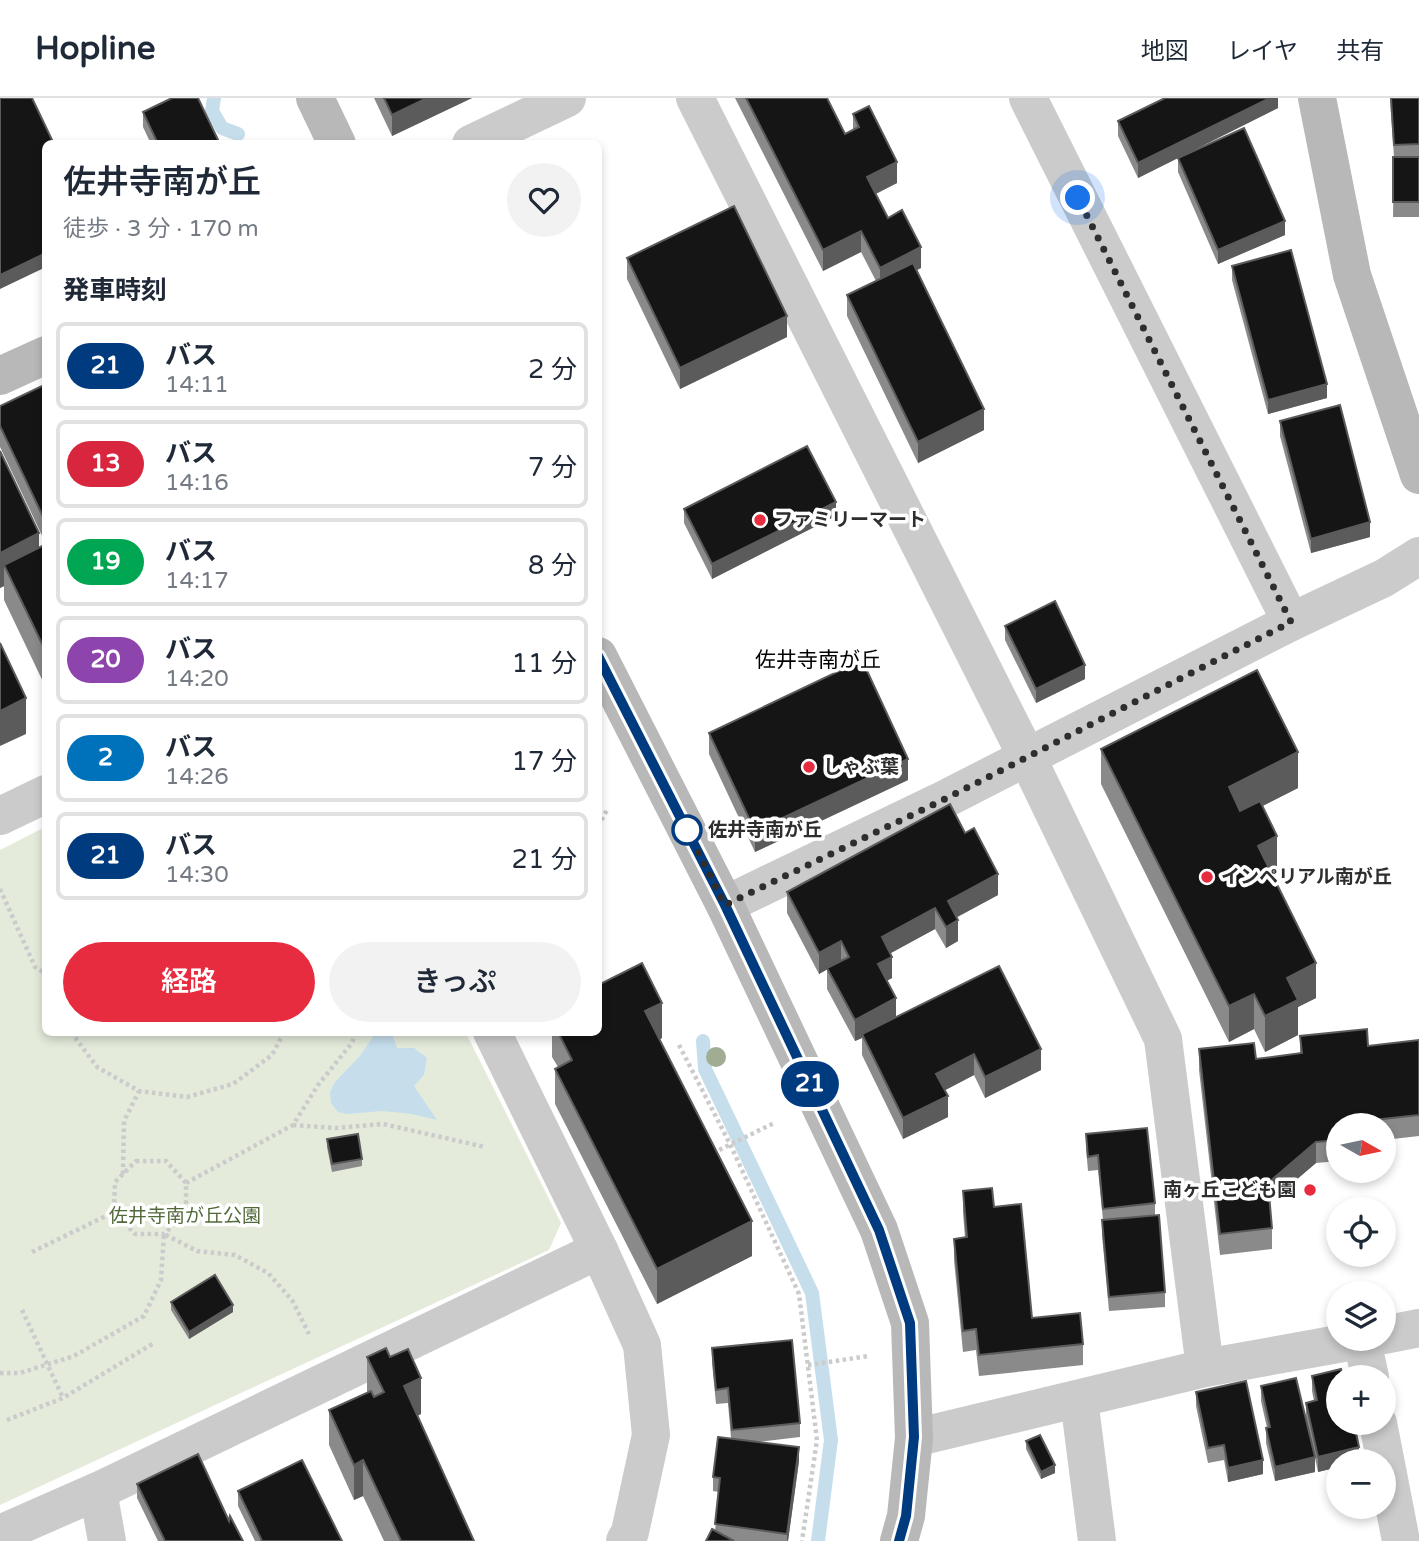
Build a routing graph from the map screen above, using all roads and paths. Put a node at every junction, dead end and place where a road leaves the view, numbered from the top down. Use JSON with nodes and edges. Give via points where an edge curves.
{"nodes":[{"id":1,"x":315,"y":98,"type":"edge"},
{"id":2,"x":567,"y":98,"type":"edge"},
{"id":3,"x":695,"y":98,"type":"edge"},
{"id":4,"x":1028,"y":98,"type":"edge"},
{"id":5,"x":1317,"y":98,"type":"edge"},
{"id":6,"x":335,"y":140,"type":"edge"},
{"id":7,"x":479,"y":140,"type":"edge"},
{"id":8,"x":42,"y":357,"type":"edge"},
{"id":9,"x":0,"y":376,"type":"edge"},
{"id":10,"x":1419,"y":475,"type":"edge"},
{"id":11,"x":1419,"y":556,"type":"edge"},
{"id":12,"x":1291,"y":622,"type":"junction"},
{"id":13,"x":602,"y":664,"type":"edge"},
{"id":14,"x":1027,"y":757,"type":"junction"},
{"id":15,"x":42,"y":796,"type":"edge"},
{"id":16,"x":607,"y":810,"type":"dead end"},
{"id":17,"x":0,"y":816,"type":"edge"},
{"id":18,"x":602,"y":819,"type":"edge"},
{"id":19,"x":0,"y":889,"type":"edge"},
{"id":20,"x":725,"y":905,"type":"junction"},
{"id":21,"x":42,"y":971,"type":"edge"},
{"id":22,"x":74,"y":1036,"type":"edge"},
{"id":23,"x":282,"y":1036,"type":"edge"},
{"id":24,"x":355,"y":1036,"type":"edge"},
{"id":25,"x":494,"y":1036,"type":"edge"},
{"id":26,"x":679,"y":1045,"type":"dead end"},
{"id":27,"x":139,"y":1091,"type":"junction"},
{"id":28,"x":774,"y":1123,"type":"dead end"},
{"id":29,"x":293,"y":1125,"type":"junction"},
{"id":30,"x":730,"y":1144,"type":"junction"},
{"id":31,"x":485,"y":1147,"type":"dead end"},
{"id":32,"x":706,"y":1157,"type":"edge"},
{"id":33,"x":123,"y":1174,"type":"junction"},
{"id":34,"x":186,"y":1183,"type":"junction"},
{"id":35,"x":114,"y":1212,"type":"junction"},
{"id":36,"x":164,"y":1234,"type":"junction"},
{"id":37,"x":599,"y":1250,"type":"junction"},
{"id":38,"x":32,"y":1252,"type":"dead end"},
{"id":39,"x":22,"y":1310,"type":"dead end"},
{"id":40,"x":1419,"y":1328,"type":"edge"},
{"id":41,"x":1396,"y":1333,"type":"edge"},
{"id":42,"x":309,"y":1334,"type":"dead end"},
{"id":43,"x":154,"y":1343,"type":"dead end"},
{"id":44,"x":1326,"y":1346,"type":"edge"},
{"id":45,"x":875,"y":1355,"type":"dead end"},
{"id":46,"x":48,"y":1365,"type":"junction"},
{"id":47,"x":808,"y":1365,"type":"junction"},
{"id":48,"x":1205,"y":1367,"type":"junction"},
{"id":49,"x":0,"y":1373,"type":"edge"},
{"id":50,"x":63,"y":1398,"type":"junction"},
{"id":51,"x":1079,"y":1399,"type":"junction"},
{"id":52,"x":7,"y":1420,"type":"dead end"},
{"id":53,"x":1380,"y":1435,"type":"edge"},
{"id":54,"x":914,"y":1437,"type":"junction"},
{"id":55,"x":97,"y":1491,"type":"junction"},
{"id":56,"x":0,"y":1534,"type":"edge"},
{"id":57,"x":107,"y":1541,"type":"edge"},
{"id":58,"x":625,"y":1541,"type":"edge"},
{"id":59,"x":802,"y":1541,"type":"edge"},
{"id":60,"x":899,"y":1541,"type":"edge"},
{"id":61,"x":1097,"y":1541,"type":"edge"},
{"id":62,"x":1401,"y":1541,"type":"edge"}],
"edges":[{"from":1,"to":6,"type":"street"},
{"from":2,"to":7,"type":"street"},
{"from":3,"to":14,"type":"street"},
{"from":4,"to":12,"type":"street"},
{"from":5,"to":10,"type":"street","via":[[1352,275]]},
{"from":8,"to":9,"type":"street"},
{"from":11,"to":12,"type":"street","via":[[1384,578]]},
{"from":12,"to":14,"type":"street"},
{"from":13,"to":20,"type":"street"},
{"from":14,"to":20,"type":"street"},
{"from":14,"to":48,"type":"street","via":[[1163,1039]]},
{"from":15,"to":17,"type":"street"},
{"from":16,"to":18,"type":"path"},
{"from":19,"to":21,"type":"path","via":[[35,967]]},
{"from":20,"to":54,"type":"street","via":[[879,1230],[910,1323]]},
{"from":22,"to":27,"type":"path","via":[[97,1067]]},
{"from":23,"to":27,"type":"path","via":[[272,1055],[233,1084],[187,1097]]},
{"from":24,"to":29,"type":"path"},
{"from":25,"to":37,"type":"street"},
{"from":26,"to":30,"type":"path"},
{"from":27,"to":33,"type":"path","via":[[124,1121]]},
{"from":28,"to":30,"type":"path"},
{"from":29,"to":31,"type":"path","via":[[383,1124]]},
{"from":29,"to":34,"type":"path"},
{"from":30,"to":32,"type":"path"},
{"from":30,"to":47,"type":"path","via":[[799,1294]]},
{"from":33,"to":34,"type":"path","via":[[136,1161],[166,1161]]},
{"from":33,"to":35,"type":"path","via":[[115,1182]]},
{"from":34,"to":36,"type":"path","via":[[186,1213]]},
{"from":35,"to":36,"type":"path","via":[[135,1234]]},
{"from":35,"to":38,"type":"path"},
{"from":36,"to":42,"type":"path","via":[[197,1251],[234,1255],[268,1273],[292,1300]]},
{"from":36,"to":46,"type":"path","via":[[161,1280],[144,1315],[74,1356]]},
{"from":37,"to":55,"type":"street"},
{"from":37,"to":58,"type":"street","via":[[642,1345],[651,1435]]},
{"from":39,"to":46,"type":"path"},
{"from":40,"to":41,"type":"street"},
{"from":43,"to":50,"type":"path"},
{"from":44,"to":48,"type":"street"},
{"from":45,"to":47,"type":"path"},
{"from":46,"to":49,"type":"path"},
{"from":46,"to":50,"type":"path"},
{"from":47,"to":59,"type":"path","via":[[817,1440]]},
{"from":48,"to":51,"type":"street"},
{"from":50,"to":52,"type":"path"},
{"from":51,"to":54,"type":"street"},
{"from":51,"to":61,"type":"street"},
{"from":53,"to":62,"type":"street"},
{"from":54,"to":60,"type":"street"},
{"from":55,"to":56,"type":"street"},
{"from":55,"to":57,"type":"street"}]}
